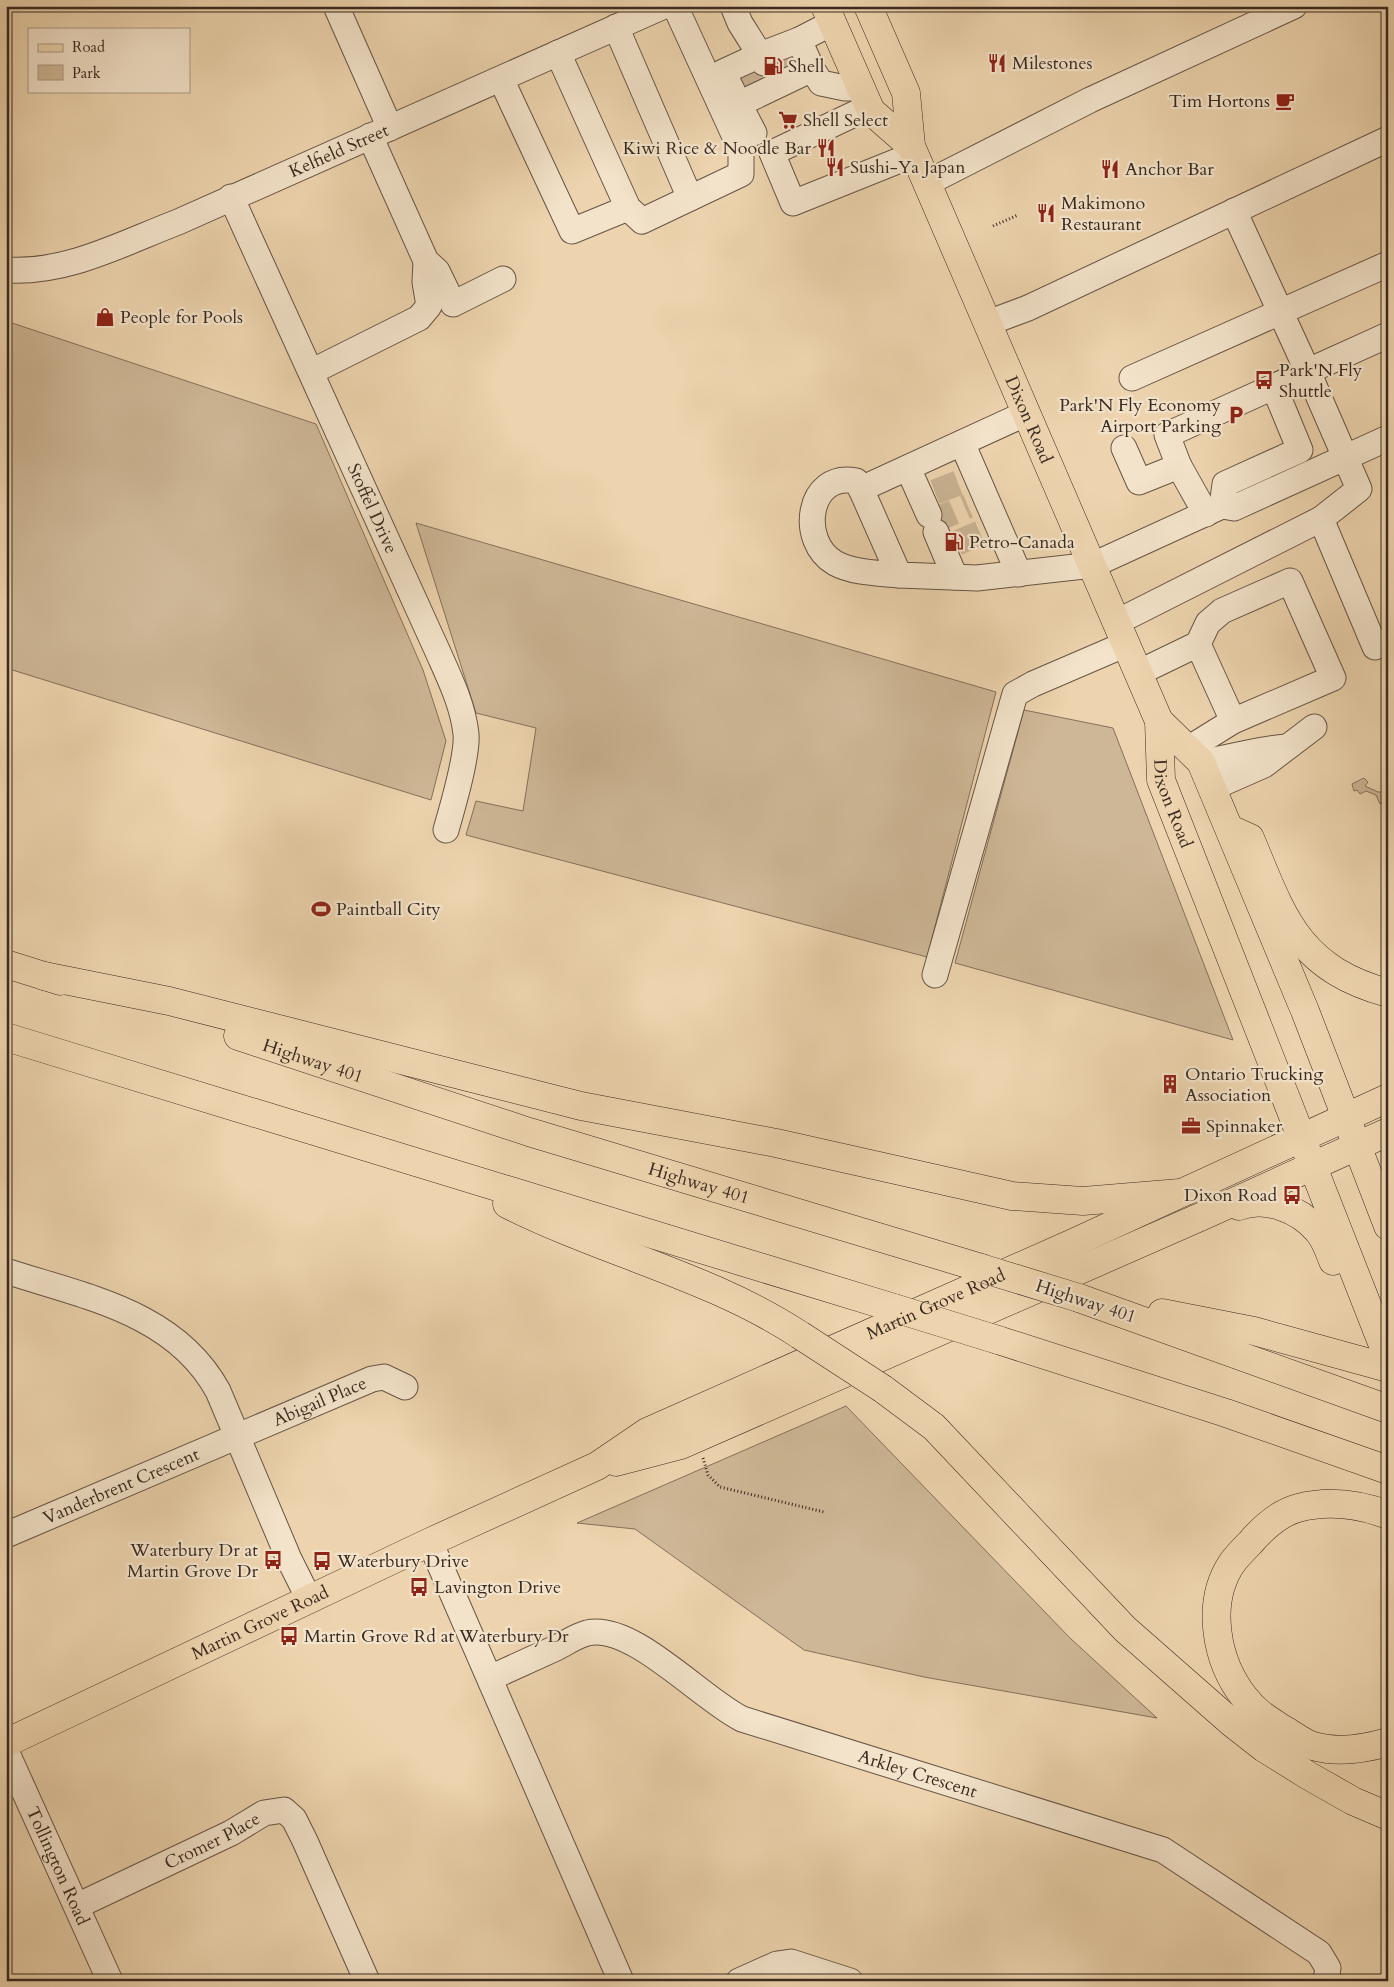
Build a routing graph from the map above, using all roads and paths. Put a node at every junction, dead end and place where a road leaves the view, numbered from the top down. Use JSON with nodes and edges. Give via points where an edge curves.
{"nodes":[{"id":1,"x":336,"y":6,"type":"edge"},
{"id":2,"x":664,"y":6,"type":"edge"},
{"id":3,"x":675,"y":6,"type":"edge"},
{"id":4,"x":733,"y":6,"type":"edge"},
{"id":5,"x":868,"y":6,"type":"edge"},
{"id":6,"x":1294,"y":6,"type":"edge"},
{"id":7,"x":828,"y":14,"type":"edge"},
{"id":8,"x":616,"y":27,"type":"junction"},
{"id":9,"x":558,"y":53,"type":"junction"},
{"id":10,"x":771,"y":71,"type":"junction"},
{"id":11,"x":501,"y":79,"type":"junction"},
{"id":12,"x":865,"y":97,"type":"junction"},
{"id":13,"x":380,"y":132,"type":"junction"},
{"id":14,"x":754,"y":133,"type":"dead end"},
{"id":15,"x":1388,"y":138,"type":"edge"},
{"id":16,"x":913,"y":150,"type":"junction"},
{"id":17,"x":927,"y":183,"type":"junction"},
{"id":18,"x":231,"y":197,"type":"junction"},
{"id":19,"x":690,"y":198,"type":"junction"},
{"id":20,"x":628,"y":208,"type":"junction"},
{"id":21,"x":1234,"y":211,"type":"junction"},
{"id":22,"x":1018,"y":215,"type":"dead end"},
{"id":23,"x":993,"y":226,"type":"dead end"},
{"id":24,"x":426,"y":261,"type":"junction"},
{"id":25,"x":1388,"y":264,"type":"edge"},
{"id":26,"x":6,"y":270,"type":"edge"},
{"id":27,"x":503,"y":279,"type":"dead end"},
{"id":28,"x":1281,"y":312,"type":"junction"},
{"id":29,"x":988,"y":323,"type":"junction"},
{"id":30,"x":1388,"y":335,"type":"edge"},
{"id":31,"x":311,"y":372,"type":"junction"},
{"id":32,"x":1308,"y":372,"type":"junction"},
{"id":33,"x":1132,"y":378,"type":"dead end"},
{"id":34,"x":1274,"y":387,"type":"junction"},
{"id":35,"x":1027,"y":412,"type":"junction"},
{"id":36,"x":1388,"y":438,"type":"edge"},
{"id":37,"x":962,"y":443,"type":"junction"},
{"id":38,"x":1124,"y":448,"type":"dead end"},
{"id":39,"x":1345,"y":457,"type":"junction"},
{"id":40,"x":1179,"y":466,"type":"junction"},
{"id":41,"x":908,"y":468,"type":"junction"},
{"id":42,"x":861,"y":489,"type":"junction"},
{"id":43,"x":1214,"y":510,"type":"junction"},
{"id":44,"x":944,"y":511,"type":"junction"},
{"id":45,"x":1321,"y":519,"type":"junction"},
{"id":46,"x":1093,"y":565,"type":"junction"},
{"id":47,"x":1019,"y":574,"type":"junction"},
{"id":48,"x":899,"y":575,"type":"junction"},
{"id":49,"x":956,"y":577,"type":"junction"},
{"id":50,"x":1122,"y":633,"type":"junction"},
{"id":51,"x":1388,"y":641,"type":"edge"},
{"id":52,"x":1198,"y":644,"type":"junction"},
{"id":53,"x":1138,"y":673,"type":"junction"},
{"id":54,"x":1159,"y":721,"type":"junction"},
{"id":55,"x":1233,"y":721,"type":"junction"},
{"id":56,"x":1195,"y":755,"type":"junction"},
{"id":57,"x":1212,"y":788,"type":"junction"},
{"id":58,"x":1230,"y":829,"type":"junction"},
{"id":59,"x":446,"y":830,"type":"dead end"},
{"id":60,"x":6,"y":964,"type":"edge"},
{"id":61,"x":935,"y":975,"type":"dead end"},
{"id":62,"x":44,"y":976,"type":"junction"},
{"id":63,"x":1388,"y":993,"type":"edge"},
{"id":64,"x":6,"y":1037,"type":"edge"},
{"id":65,"x":1388,"y":1098,"type":"edge"},
{"id":66,"x":1346,"y":1117,"type":"junction"},
{"id":67,"x":1388,"y":1132,"type":"edge"},
{"id":68,"x":1301,"y":1137,"type":"junction"},
{"id":69,"x":1357,"y":1146,"type":"junction"},
{"id":70,"x":1312,"y":1166,"type":"junction"},
{"id":71,"x":439,"y":1169,"type":"junction"},
{"id":72,"x":1180,"y":1192,"type":"junction"},
{"id":73,"x":1207,"y":1214,"type":"junction"},
{"id":74,"x":1388,"y":1226,"type":"edge"},
{"id":75,"x":6,"y":1271,"type":"edge"},
{"id":76,"x":1079,"y":1298,"type":"junction"},
{"id":77,"x":1377,"y":1331,"type":"junction"},
{"id":78,"x":1388,"y":1358,"type":"edge"},
{"id":79,"x":1388,"y":1368,"type":"edge"},
{"id":80,"x":405,"y":1386,"type":"dead end"},
{"id":81,"x":1383,"y":1407,"type":"edge"},
{"id":82,"x":236,"y":1438,"type":"junction"},
{"id":83,"x":702,"y":1457,"type":"dead end"},
{"id":84,"x":597,"y":1466,"type":"junction"},
{"id":85,"x":1388,"y":1470,"type":"edge"},
{"id":86,"x":824,"y":1512,"type":"dead end"},
{"id":87,"x":1388,"y":1515,"type":"edge"},
{"id":88,"x":6,"y":1536,"type":"edge"},
{"id":89,"x":430,"y":1542,"type":"junction"},
{"id":90,"x":309,"y":1599,"type":"junction"},
{"id":91,"x":490,"y":1678,"type":"junction"},
{"id":92,"x":1388,"y":1742,"type":"edge"},
{"id":93,"x":6,"y":1743,"type":"edge"},
{"id":94,"x":6,"y":1751,"type":"edge"},
{"id":95,"x":1388,"y":1816,"type":"edge"},
{"id":96,"x":77,"y":1906,"type":"junction"},
{"id":97,"x":110,"y":1981,"type":"edge"},
{"id":98,"x":367,"y":1981,"type":"edge"},
{"id":99,"x":621,"y":1981,"type":"edge"},
{"id":100,"x":739,"y":1981,"type":"edge"},
{"id":101,"x":850,"y":1981,"type":"edge"},
{"id":102,"x":1326,"y":1981,"type":"edge"}],
"edges":[{"from":1,"to":13,"type":"street"},
{"from":2,"to":8,"type":"street","name":"Kelfield Street"},
{"from":3,"to":19,"type":"street","via":[[741,150],[741,174]]},
{"from":4,"to":10,"type":"street","via":[[740,24]]},
{"from":5,"to":16,"type":"main road","name":"Dixon Road","via":[[906,93]]},
{"from":6,"to":17,"type":"street","via":[[1090,100]]},
{"from":7,"to":10,"type":"street"},
{"from":7,"to":12,"type":"main road","name":"Dixon Road"},
{"from":8,"to":9,"type":"street","name":"Kelfield Street"},
{"from":8,"to":19,"type":"street"},
{"from":9,"to":11,"type":"street","name":"Kelfield Street"},
{"from":9,"to":20,"type":"street"},
{"from":10,"to":12,"type":"street","via":[[845,88]]},
{"from":10,"to":14,"type":"street"},
{"from":11,"to":13,"type":"street","name":"Kelfield Street"},
{"from":11,"to":20,"type":"street","via":[[572,231]]},
{"from":12,"to":16,"type":"main road","name":"Dixon Road"},
{"from":12,"to":16,"type":"street","via":[[772,153],[793,203]]},
{"from":13,"to":18,"type":"street","name":"Kelfield Street"},
{"from":13,"to":24,"type":"street"},
{"from":15,"to":21,"type":"street"},
{"from":16,"to":17,"type":"main road","name":"Dixon Road"},
{"from":17,"to":29,"type":"main road","name":"Dixon Road"},
{"from":18,"to":26,"type":"street","name":"Kelfield Street","via":[[88,258],[23,271]]},
{"from":18,"to":31,"type":"street","name":"Stoffel Drive"},
{"from":19,"to":20,"type":"street","via":[[642,221]]},
{"from":21,"to":28,"type":"street"},
{"from":21,"to":29,"type":"street","via":[[1028,308]]},
{"from":22,"to":23,"type":"path"},
{"from":24,"to":27,"type":"street","via":[[437,271],[453,304]]},
{"from":24,"to":31,"type":"street","via":[[429,306],[419,318]]},
{"from":25,"to":28,"type":"street"},
{"from":28,"to":32,"type":"street"},
{"from":28,"to":33,"type":"street"},
{"from":29,"to":35,"type":"main road","name":"Dixon Road"},
{"from":30,"to":32,"type":"street"},
{"from":31,"to":59,"type":"street","name":"Stoffel Drive","via":[[461,709],[466,737]]},
{"from":32,"to":34,"type":"street"},
{"from":32,"to":39,"type":"street"},
{"from":34,"to":40,"type":"street","via":[[1167,434]]},
{"from":34,"to":43,"type":"street","via":[[1300,450],[1225,484]]},
{"from":35,"to":37,"type":"street"},
{"from":35,"to":46,"type":"main road","name":"Dixon Road"},
{"from":36,"to":39,"type":"street"},
{"from":37,"to":41,"type":"street"},
{"from":37,"to":44,"type":"street"},
{"from":38,"to":40,"type":"street","via":[[1139,482]]},
{"from":39,"to":43,"type":"street","via":[[1234,508]]},
{"from":39,"to":45,"type":"street","via":[[1359,489]]},
{"from":40,"to":43,"type":"street"},
{"from":41,"to":42,"type":"street"},
{"from":41,"to":44,"type":"street"},
{"from":42,"to":48,"type":"street"},
{"from":42,"to":48,"type":"street","via":[[856,481],[846,479],[830,484],[820,492],[812,514],[816,544],[824,555],[848,568]]},
{"from":43,"to":46,"type":"street"},
{"from":44,"to":47,"type":"street","via":[[977,502],[989,529]]},
{"from":44,"to":49,"type":"street"},
{"from":45,"to":50,"type":"street"},
{"from":45,"to":51,"type":"street","via":[[1376,646]]},
{"from":46,"to":47,"type":"street"},
{"from":46,"to":50,"type":"main road","name":"Dixon Road"},
{"from":47,"to":49,"type":"street"},
{"from":48,"to":49,"type":"street"},
{"from":50,"to":53,"type":"main road","name":"Dixon Road"},
{"from":50,"to":61,"type":"street","via":[[1015,694]]},
{"from":52,"to":53,"type":"street"},
{"from":52,"to":55,"type":"street"},
{"from":52,"to":55,"type":"street","via":[[1208,623],[1222,611],[1290,581],[1333,678]]},
{"from":53,"to":54,"type":"main road","name":"Dixon Road"},
{"from":54,"to":56,"type":"main road","name":"Dixon Road"},
{"from":54,"to":68,"type":"main road","name":"Dixon Road","via":[[1162,780]]},
{"from":55,"to":56,"type":"street"},
{"from":56,"to":57,"type":"main road","name":"Dixon Road"},
{"from":56,"to":57,"type":"street","via":[[1225,759],[1301,741],[1264,765]]},
{"from":57,"to":58,"type":"main road","name":"Dixon Road"},
{"from":58,"to":63,"type":"main road","via":[[1250,838],[1280,910],[1304,946],[1336,972]]},
{"from":58,"to":66,"type":"main road","name":"Dixon Road"},
{"from":60,"to":62,"type":"main road","name":"Highway 401"},
{"from":62,"to":72,"type":"main road","via":[[169,1001],[581,1106],[776,1143],[1012,1196],[1083,1201]]},
{"from":62,"to":76,"type":"main road","name":"Highway 401","bridge":true,"via":[[567,1144]]},
{"from":64,"to":71,"type":"main road"},
{"from":65,"to":66,"type":"main road","name":"Martin Grove Road"},
{"from":66,"to":68,"type":"main road","name":"Martin Grove Road"},
{"from":66,"to":69,"type":"main road","name":"Dixon Road"},
{"from":67,"to":69,"type":"main road","name":"Martin Grove Road"},
{"from":68,"to":70,"type":"main road","name":"Dixon Road"},
{"from":68,"to":72,"type":"main road","name":"Martin Grove Road"},
{"from":69,"to":70,"type":"main road","name":"Martin Grove Road"},
{"from":69,"to":74,"type":"main road","name":"Dixon Road"},
{"from":70,"to":73,"type":"main road","name":"Martin Grove Road"},
{"from":70,"to":77,"type":"main road","name":"Dixon Road"},
{"from":71,"to":85,"type":"main road","bridge":true,"via":[[998,1340],[1226,1413]]},
{"from":71,"to":95,"type":"main road","bridge":true,"via":[[546,1224],[741,1302],[780,1322],[883,1389],[934,1427],[1125,1629],[1232,1723],[1309,1776]]},
{"from":72,"to":84,"type":"main road","name":"Martin Grove Road","via":[[648,1432]]},
{"from":73,"to":77,"type":"main road","via":[[1217,1215],[1251,1202],[1279,1206],[1300,1215],[1325,1242],[1359,1326]]},
{"from":73,"to":84,"type":"main road","name":"Martin Grove Road","via":[[681,1445]]},
{"from":75,"to":82,"type":"street","via":[[115,1307],[167,1332],[206,1369]]},
{"from":76,"to":79,"type":"main road","via":[[1218,1322]]},
{"from":76,"to":81,"type":"main road","name":"Highway 401"},
{"from":77,"to":78,"type":"main road","name":"Dixon Road"},
{"from":80,"to":82,"type":"street","name":"Abigail Place","via":[[384,1377],[372,1379]]},
{"from":82,"to":88,"type":"street","name":"Vanderbrent Crescent"},
{"from":82,"to":90,"type":"street"},
{"from":83,"to":86,"type":"path","via":[[708,1475],[720,1487]]},
{"from":84,"to":89,"type":"main road","name":"Martin Grove Road"},
{"from":87,"to":92,"type":"main road","via":[[1362,1505],[1329,1504],[1297,1508],[1265,1526],[1231,1563],[1218,1598],[1216,1631],[1228,1670],[1244,1698],[1263,1716],[1312,1746],[1361,1748]]},
{"from":89,"to":90,"type":"main road","name":"Martin Grove Road"},
{"from":89,"to":91,"type":"street"},
{"from":90,"to":93,"type":"main road","name":"Martin Grove Road"},
{"from":91,"to":99,"type":"street"},
{"from":91,"to":102,"type":"street","name":"Arkley Crescent","via":[[586,1633],[607,1631],[622,1636],[742,1719],[1163,1850],[1319,1953],[1328,1968]]},
{"from":94,"to":96,"type":"street","name":"Tollington Road"},
{"from":96,"to":97,"type":"street","name":"Tollington Road"},
{"from":96,"to":98,"type":"street","name":"Cromer Place","via":[[230,1833],[264,1813],[284,1810],[294,1819],[306,1841]]},
{"from":100,"to":101,"type":"street","via":[[777,1964],[790,1962]]}]}
